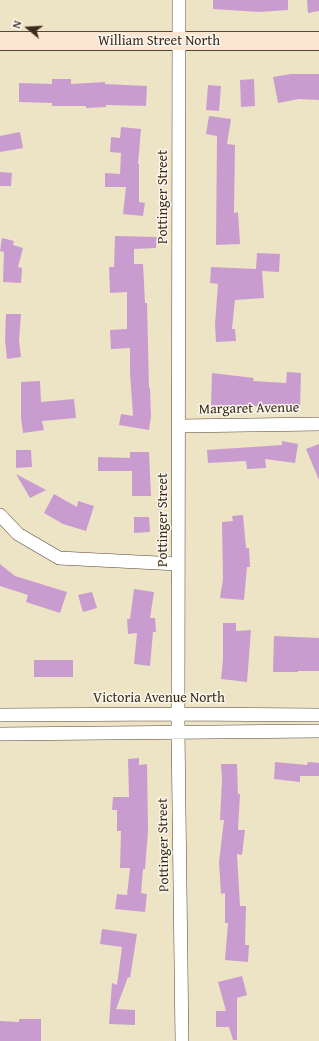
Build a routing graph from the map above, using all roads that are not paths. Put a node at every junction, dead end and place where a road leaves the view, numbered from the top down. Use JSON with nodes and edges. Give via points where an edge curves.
{"nodes":[{"id":1,"x":179,"y":0,"type":"edge"},
{"id":2,"x":0,"y":41,"type":"edge"},
{"id":3,"x":179,"y":41,"type":"junction"},
{"id":4,"x":319,"y":41,"type":"edge"},
{"id":5,"x":319,"y":424,"type":"edge"},
{"id":6,"x":180,"y":426,"type":"junction"},
{"id":7,"x":0,"y":515,"type":"edge"},
{"id":8,"x":178,"y":564,"type":"junction"},
{"id":9,"x":179,"y":714,"type":"junction"},
{"id":10,"x":0,"y":715,"type":"edge"},
{"id":11,"x":319,"y":715,"type":"edge"},
{"id":12,"x":178,"y":731,"type":"junction"},
{"id":13,"x":319,"y":731,"type":"edge"},
{"id":14,"x":0,"y":734,"type":"edge"},
{"id":15,"x":182,"y":1041,"type":"edge"}],
"edges":[{"from":1,"to":3,"type":"street","name":"Pottinger Street"},
{"from":2,"to":3,"type":"street","name":"William Street North"},
{"from":3,"to":4,"type":"street","name":"William Street North"},
{"from":3,"to":6,"type":"street","name":"Pottinger Street"},
{"from":5,"to":6,"type":"street","name":"Margaret Avenue"},
{"from":6,"to":8,"type":"street","name":"Pottinger Street"},
{"from":7,"to":8,"type":"street","via":[[18,534],[59,558]]},
{"from":8,"to":9,"type":"street","name":"Pottinger Street"},
{"from":9,"to":10,"type":"street","name":"Victoria Avenue North"},
{"from":9,"to":11,"type":"street","name":"Victoria Avenue North"},
{"from":9,"to":12,"type":"street","name":"Pottinger Street"},
{"from":12,"to":13,"type":"street"},
{"from":12,"to":14,"type":"street"},
{"from":12,"to":15,"type":"street","name":"Pottinger Street"}]}
